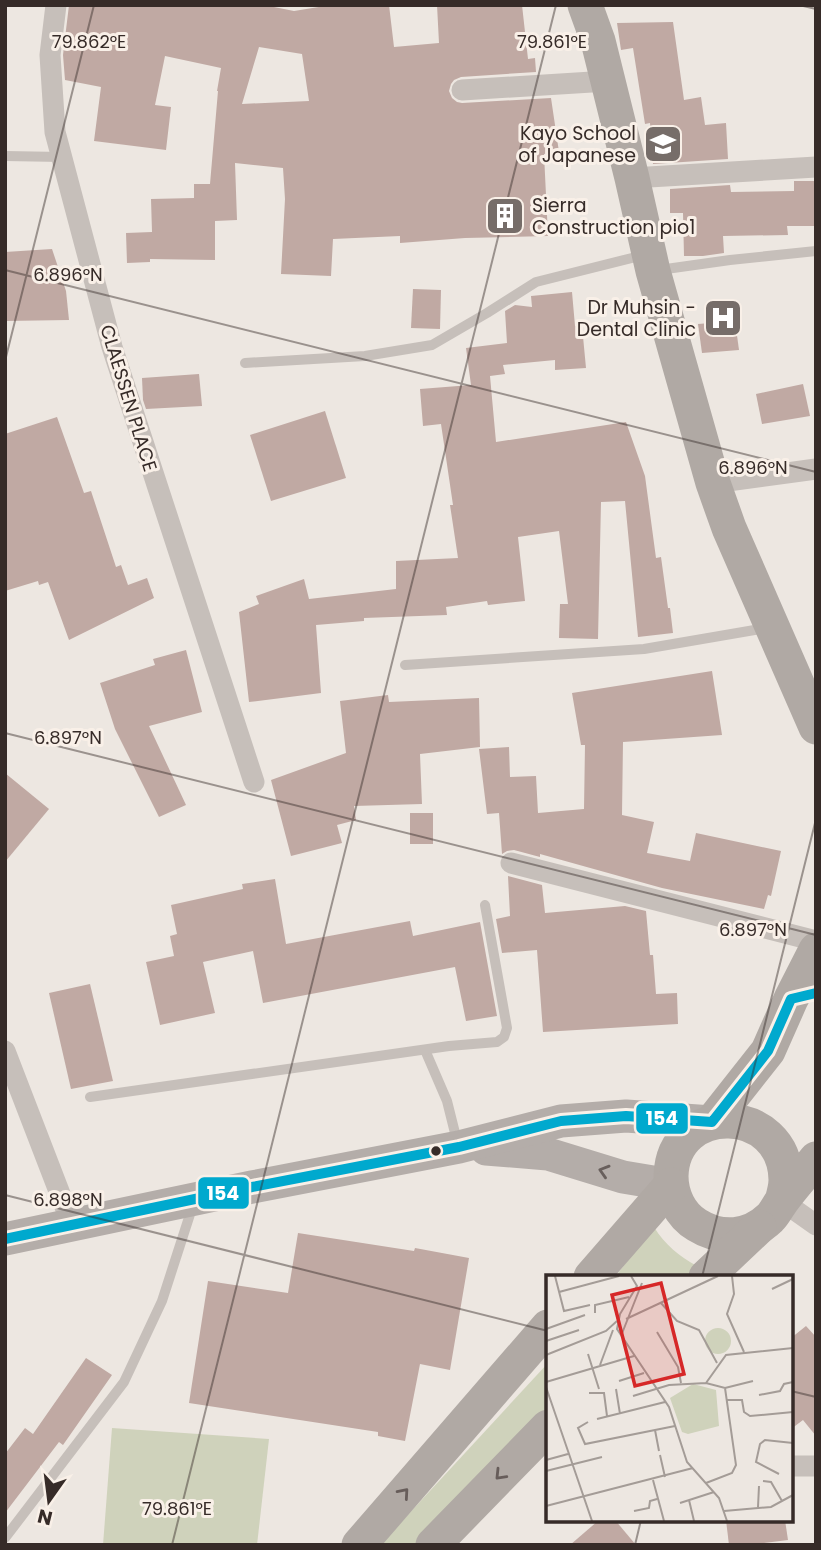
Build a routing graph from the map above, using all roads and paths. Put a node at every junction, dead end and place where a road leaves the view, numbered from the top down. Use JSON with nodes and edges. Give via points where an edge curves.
{"nodes":[{"id":1,"x":56,"y":5,"type":"edge"},
{"id":2,"x":585,"y":5,"type":"edge"},
{"id":3,"x":608,"y":81,"type":"junction"},
{"id":4,"x":462,"y":90,"type":"dead end"},
{"id":5,"x":5,"y":156,"type":"edge"},
{"id":6,"x":62,"y":157,"type":"junction"},
{"id":7,"x":816,"y":167,"type":"edge"},
{"id":8,"x":632,"y":178,"type":"junction"},
{"id":9,"x":816,"y":251,"type":"edge"},
{"id":10,"x":651,"y":263,"type":"junction"},
{"id":11,"x":245,"y":363,"type":"dead end"},
{"id":12,"x":816,"y":469,"type":"edge"},
{"id":13,"x":713,"y":482,"type":"junction"},
{"id":14,"x":772,"y":626,"type":"junction"},
{"id":15,"x":405,"y":665,"type":"dead end"},
{"id":16,"x":816,"y":727,"type":"edge"},
{"id":17,"x":254,"y":782,"type":"dead end"},
{"id":18,"x":511,"y":863,"type":"dead end"},
{"id":19,"x":485,"y":905,"type":"dead end"},
{"id":20,"x":816,"y":941,"type":"edge"},
{"id":21,"x":816,"y":950,"type":"edge"},
{"id":22,"x":803,"y":996,"type":"edge"},
{"id":23,"x":425,"y":1050,"type":"junction"},
{"id":24,"x":5,"y":1051,"type":"edge"},
{"id":25,"x":90,"y":1097,"type":"dead end"},
{"id":26,"x":712,"y":1122,"type":"junction"},
{"id":27,"x":459,"y":1147,"type":"junction"},
{"id":28,"x":816,"y":1159,"type":"edge"},
{"id":29,"x":671,"y":1185,"type":"junction"},
{"id":30,"x":195,"y":1199,"type":"junction"},
{"id":31,"x":782,"y":1201,"type":"junction"},
{"id":32,"x":72,"y":1225,"type":"junction"},
{"id":33,"x":816,"y":1225,"type":"edge"},
{"id":34,"x":759,"y":1227,"type":"junction"},
{"id":35,"x":5,"y":1239,"type":"edge"},
{"id":36,"x":594,"y":1275,"type":"edge"},
{"id":37,"x":708,"y":1275,"type":"edge"},
{"id":38,"x":546,"y":1329,"type":"edge"},
{"id":39,"x":542,"y":1439,"type":"edge"},
{"id":40,"x":793,"y":1466,"type":"edge"},
{"id":41,"x":816,"y":1466,"type":"edge"},
{"id":42,"x":5,"y":1538,"type":"edge"},
{"id":43,"x":359,"y":1545,"type":"edge"},
{"id":44,"x":433,"y":1545,"type":"edge"}],
"edges":[{"from":1,"to":6,"type":"street","name":"CLAESSEN PLACE","via":[[50,55],[55,132]]},
{"from":2,"to":3,"type":"highway"},
{"from":3,"to":4,"type":"street"},
{"from":3,"to":8,"type":"highway"},
{"from":5,"to":6,"type":"lane"},
{"from":6,"to":17,"type":"street","name":"CLAESSEN PLACE","via":[[112,348]]},
{"from":7,"to":8,"type":"street"},
{"from":8,"to":10,"type":"highway"},
{"from":9,"to":10,"type":"lane"},
{"from":10,"to":11,"type":"lane","via":[[536,282],[432,345],[365,356]]},
{"from":10,"to":13,"type":"highway"},
{"from":12,"to":13,"type":"street"},
{"from":13,"to":14,"type":"highway"},
{"from":14,"to":15,"type":"lane","via":[[644,649]]},
{"from":14,"to":16,"type":"highway"},
{"from":18,"to":20,"type":"street"},
{"from":19,"to":23,"type":"lane","via":[[507,1028],[504,1037],[497,1042]]},
{"from":21,"to":22,"type":"highway"},
{"from":22,"to":26,"type":"highway","via":[[768,1051]]},
{"from":23,"to":25,"type":"lane"},
{"from":23,"to":27,"type":"lane","via":[[447,1101]]},
{"from":24,"to":32,"type":"street"},
{"from":26,"to":27,"type":"main road","via":[[626,1115],[561,1121]]},
{"from":26,"to":29,"type":"highway","via":[[684,1140],[671,1169]]},
{"from":26,"to":31,"type":"highway","via":[[733,1120],[766,1134],[785,1165]]},
{"from":29,"to":27,"type":"main road","one_way":true,"via":[[623,1177],[548,1154]]},
{"from":27,"to":30,"type":"main road"},
{"from":28,"to":31,"type":"highway"},
{"from":29,"to":34,"type":"highway","via":[[679,1208],[706,1231],[742,1234]]},
{"from":29,"to":36,"type":"highway"},
{"from":30,"to":32,"type":"main road"},
{"from":30,"to":42,"type":"lane","via":[[162,1301],[124,1382]]},
{"from":31,"to":33,"type":"street"},
{"from":31,"to":34,"type":"highway"},
{"from":32,"to":35,"type":"main road"},
{"from":34,"to":37,"type":"highway"},
{"from":43,"to":38,"type":"highway","one_way":true},
{"from":39,"to":44,"type":"highway","one_way":true},
{"from":40,"to":41,"type":"street"}]}
